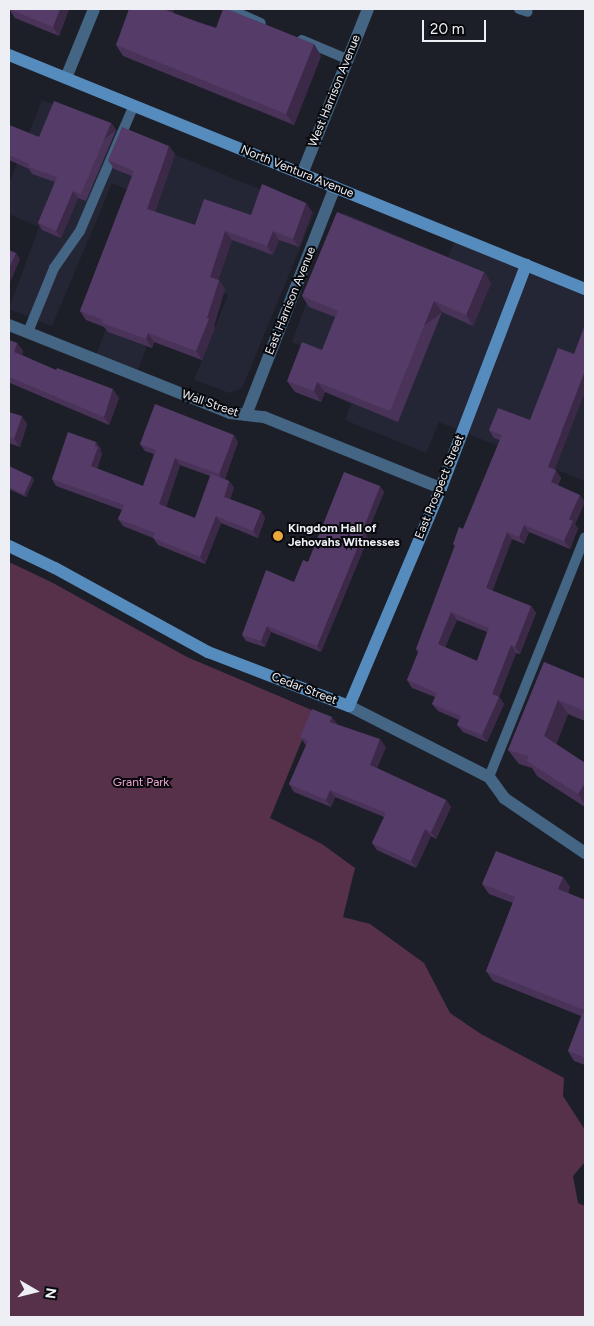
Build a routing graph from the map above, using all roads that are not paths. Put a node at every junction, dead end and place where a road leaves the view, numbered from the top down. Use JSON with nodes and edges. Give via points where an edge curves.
{"nodes":[{"id":1,"x":94,"y":9,"type":"edge"},
{"id":2,"x":234,"y":9,"type":"edge"},
{"id":3,"x":368,"y":9,"type":"edge"},
{"id":4,"x":270,"y":27,"type":"edge"},
{"id":5,"x":296,"y":38,"type":"edge"},
{"id":6,"x":9,"y":54,"type":"edge"},
{"id":7,"x":347,"y":59,"type":"junction"},
{"id":8,"x":66,"y":78,"type":"junction"},
{"id":9,"x":134,"y":106,"type":"junction"},
{"id":10,"x":302,"y":174,"type":"junction"},
{"id":11,"x":336,"y":187,"type":"junction"},
{"id":12,"x":526,"y":265,"type":"junction"},
{"id":13,"x":585,"y":289,"type":"edge"},
{"id":14,"x":9,"y":325,"type":"edge"},
{"id":15,"x":28,"y":332,"type":"junction"},
{"id":16,"x":246,"y":415,"type":"junction"},
{"id":17,"x":441,"y":488,"type":"junction"},
{"id":18,"x":585,"y":537,"type":"edge"},
{"id":19,"x":9,"y":546,"type":"edge"},
{"id":20,"x":349,"y":706,"type":"junction"},
{"id":21,"x":489,"y":777,"type":"junction"},
{"id":22,"x":585,"y":853,"type":"edge"}],
"edges":[{"from":1,"to":8,"type":"street"},
{"from":2,"to":4,"type":"lane"},
{"from":3,"to":7,"type":"street","name":"West Harrison Avenue"},
{"from":5,"to":7,"type":"lane"},
{"from":6,"to":8,"type":"main road","name":"North Ventura Avenue"},
{"from":7,"to":10,"type":"street","name":"West Harrison Avenue"},
{"from":8,"to":9,"type":"main road","name":"North Ventura Avenue"},
{"from":9,"to":10,"type":"main road","name":"North Ventura Avenue"},
{"from":9,"to":15,"type":"lane","via":[[80,231],[54,268]]},
{"from":10,"to":11,"type":"main road","name":"North Ventura Avenue"},
{"from":11,"to":12,"type":"main road","name":"North Ventura Avenue"},
{"from":11,"to":16,"type":"street","name":"East Harrison Avenue"},
{"from":12,"to":13,"type":"main road","name":"North Ventura Avenue"},
{"from":12,"to":17,"type":"main road","name":"East Prospect Street"},
{"from":14,"to":15,"type":"street","name":"Wall Street"},
{"from":15,"to":16,"type":"street","name":"Wall Street","via":[[230,413]]},
{"from":16,"to":17,"type":"street","name":"Wall Street","via":[[264,417]]},
{"from":17,"to":20,"type":"main road","name":"East Prospect Street"},
{"from":18,"to":21,"type":"lane"},
{"from":19,"to":20,"type":"main road","name":"Cedar Street","via":[[208,652]]},
{"from":20,"to":21,"type":"street","name":"Cedar Street"},
{"from":21,"to":22,"type":"street","name":"Cedar Street","via":[[504,798]]}]}
